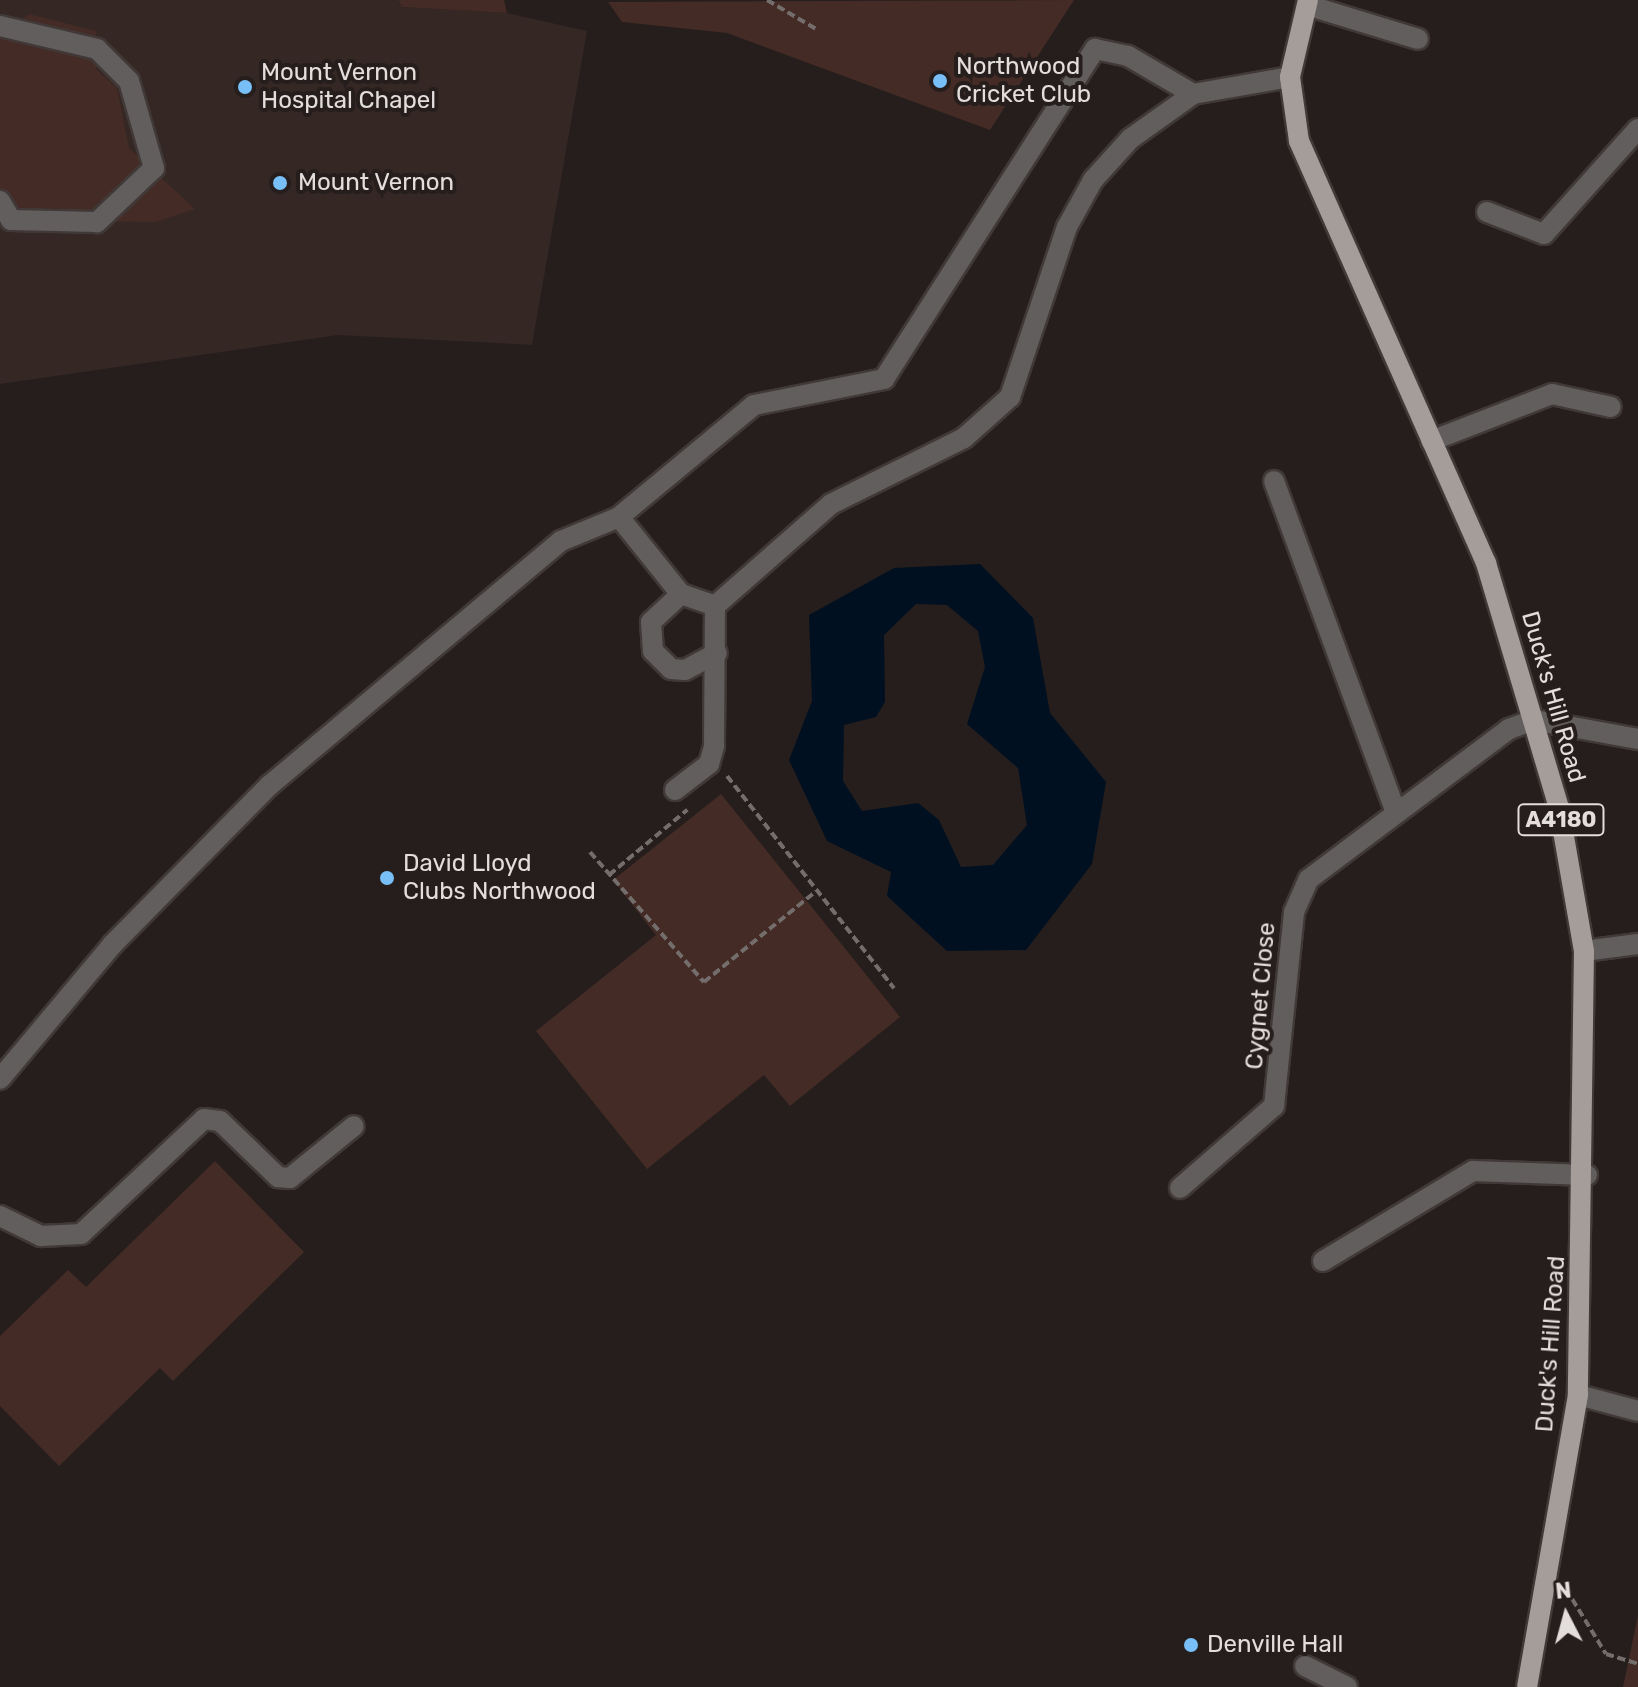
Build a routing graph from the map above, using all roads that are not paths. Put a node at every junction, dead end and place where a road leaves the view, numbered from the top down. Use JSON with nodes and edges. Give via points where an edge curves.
{"nodes":[{"id":1,"x":1308,"y":2,"type":"edge"},
{"id":2,"x":3,"y":20,"type":"edge"},
{"id":3,"x":1418,"y":39,"type":"dead end"},
{"id":4,"x":1290,"y":77,"type":"junction"},
{"id":5,"x":1193,"y":94,"type":"junction"},
{"id":6,"x":1638,"y":129,"type":"edge"},
{"id":7,"x":0,"y":201,"type":"edge"},
{"id":8,"x":1487,"y":212,"type":"dead end"},
{"id":9,"x":1611,"y":407,"type":"dead end"},
{"id":10,"x":1431,"y":441,"type":"junction"},
{"id":11,"x":1274,"y":481,"type":"dead end"},
{"id":12,"x":619,"y":517,"type":"junction"},
{"id":13,"x":681,"y":594,"type":"junction"},
{"id":14,"x":715,"y":606,"type":"junction"},
{"id":15,"x":717,"y":653,"type":"junction"},
{"id":16,"x":1534,"y":720,"type":"junction"},
{"id":17,"x":1638,"y":739,"type":"edge"},
{"id":18,"x":675,"y":790,"type":"dead end"},
{"id":19,"x":1395,"y":810,"type":"junction"},
{"id":20,"x":1638,"y":944,"type":"edge"},
{"id":21,"x":1584,"y":951,"type":"junction"},
{"id":22,"x":0,"y":1079,"type":"edge"},
{"id":23,"x":354,"y":1126,"type":"dead end"},
{"id":24,"x":1587,"y":1175,"type":"junction"},
{"id":25,"x":1180,"y":1188,"type":"dead end"},
{"id":26,"x":0,"y":1216,"type":"edge"},
{"id":27,"x":1323,"y":1261,"type":"dead end"},
{"id":28,"x":1578,"y":1395,"type":"junction"},
{"id":29,"x":1638,"y":1411,"type":"edge"},
{"id":30,"x":1305,"y":1666,"type":"dead end"},
{"id":31,"x":1347,"y":1687,"type":"edge"},
{"id":32,"x":1527,"y":1687,"type":"edge"}],
"edges":[{"from":1,"to":3,"type":"street"},
{"from":1,"to":4,"type":"main road","name":"Duck's Hill Road","number":"A4180"},
{"from":2,"to":7,"type":"street","via":[[97,49],[129,81],[154,168],[97,222],[11,220]]},
{"from":4,"to":5,"type":"street"},
{"from":4,"to":10,"type":"main road","name":"Duck's Hill Road","number":"A4180","via":[[1299,141]]},
{"from":5,"to":12,"type":"street","via":[[1128,56],[1095,49],[884,379],[754,405]]},
{"from":5,"to":14,"type":"street","via":[[1130,139],[1093,180],[1067,227],[1019,378],[987,422],[831,504]]},
{"from":6,"to":8,"type":"street","via":[[1544,234]]},
{"from":9,"to":10,"type":"street","via":[[1552,394]]},
{"from":10,"to":16,"type":"main road","name":"Duck's Hill Road","number":"A4180","via":[[1486,563]]},
{"from":11,"to":19,"type":"street"},
{"from":12,"to":13,"type":"street"},
{"from":12,"to":22,"type":"street","via":[[561,541],[311,746],[113,944]]},
{"from":13,"to":14,"type":"street"},
{"from":13,"to":15,"type":"street","via":[[651,622],[653,651],[671,669],[685,670]]},
{"from":14,"to":15,"type":"street"},
{"from":15,"to":18,"type":"street","via":[[709,764]]},
{"from":16,"to":17,"type":"street"},
{"from":16,"to":19,"type":"street","name":"Cygnet Close","via":[[1509,729]]},
{"from":16,"to":21,"type":"main road","name":"Duck's Hill Road","number":"A4180","via":[[1559,808]]},
{"from":19,"to":25,"type":"street","name":"Cygnet Close","via":[[1338,852],[1298,894],[1274,1106]]},
{"from":20,"to":21,"type":"street"},
{"from":21,"to":24,"type":"main road","name":"Duck's Hill Road","number":"A4180"},
{"from":23,"to":26,"type":"street","via":[[304,1175],[290,1178],[278,1177],[220,1121],[204,1119],[81,1234],[41,1236]]},
{"from":24,"to":27,"type":"street","via":[[1473,1171]]},
{"from":24,"to":28,"type":"main road","name":"Duck's Hill Road","number":"A4180"},
{"from":28,"to":29,"type":"street"},
{"from":28,"to":32,"type":"main road","name":"Duck's Hill Road","number":"A4180"},
{"from":30,"to":31,"type":"street"}]}
